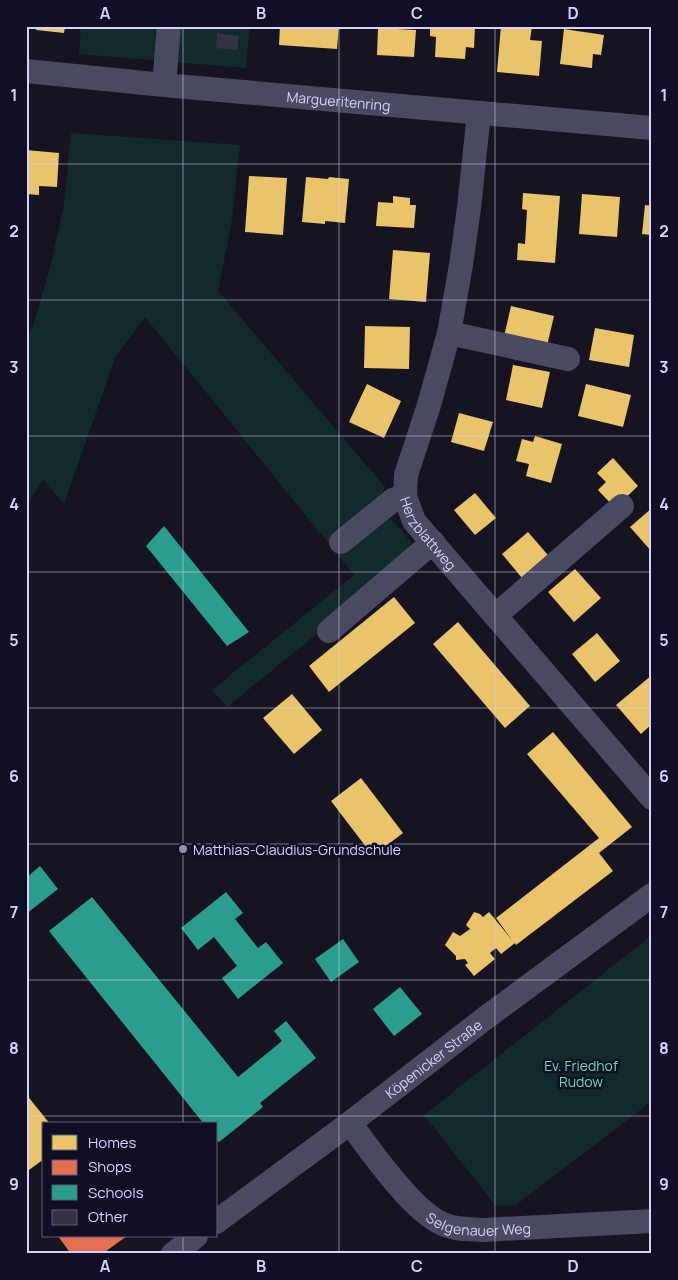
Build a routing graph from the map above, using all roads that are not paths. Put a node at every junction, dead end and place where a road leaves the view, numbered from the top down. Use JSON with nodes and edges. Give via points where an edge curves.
{"nodes":[{"id":1,"x":169,"y":26,"type":"edge"},
{"id":2,"x":26,"y":71,"type":"edge"},
{"id":3,"x":164,"y":85,"type":"junction"},
{"id":4,"x":479,"y":113,"type":"junction"},
{"id":5,"x":652,"y":128,"type":"edge"},
{"id":6,"x":449,"y":333,"type":"junction"},
{"id":7,"x":568,"y":359,"type":"dead end"},
{"id":8,"x":405,"y":496,"type":"junction"},
{"id":9,"x":622,"y":506,"type":"dead end"},
{"id":10,"x":341,"y":542,"type":"dead end"},
{"id":11,"x":433,"y":542,"type":"junction"},
{"id":12,"x":496,"y":615,"type":"junction"},
{"id":13,"x":329,"y":631,"type":"dead end"},
{"id":14,"x":652,"y":798,"type":"edge"},
{"id":15,"x":652,"y":894,"type":"edge"},
{"id":16,"x":350,"y":1123,"type":"junction"},
{"id":17,"x":218,"y":1221,"type":"edge"},
{"id":18,"x":652,"y":1221,"type":"edge"},
{"id":19,"x":193,"y":1238,"type":"edge"},
{"id":20,"x":173,"y":1254,"type":"edge"}],
"edges":[{"from":1,"to":3,"type":"street"},
{"from":2,"to":3,"type":"street","name":"Margueritenring"},
{"from":3,"to":4,"type":"street","name":"Margueritenring"},
{"from":4,"to":5,"type":"street","name":"Margueritenring"},
{"from":4,"to":6,"type":"street","name":"Herzblattweg","via":[[469,208]]},
{"from":6,"to":7,"type":"street"},
{"from":6,"to":8,"type":"street","name":"Herzblattweg","via":[[406,475]]},
{"from":8,"to":10,"type":"street","via":[[393,500]]},
{"from":8,"to":11,"type":"street","name":"Herzblattweg","via":[[414,521]]},
{"from":9,"to":12,"type":"street"},
{"from":11,"to":12,"type":"street","name":"Herzblattweg"},
{"from":11,"to":13,"type":"street"},
{"from":12,"to":14,"type":"street","name":"Herzblattweg"},
{"from":15,"to":16,"type":"street","name":"Köpenicker Straße"},
{"from":16,"to":17,"type":"street","name":"Köpenicker Straße"},
{"from":16,"to":18,"type":"street","name":"Selgenauer Weg","via":[[412,1201],[443,1224],[484,1230]]},
{"from":19,"to":20,"type":"street"}]}
